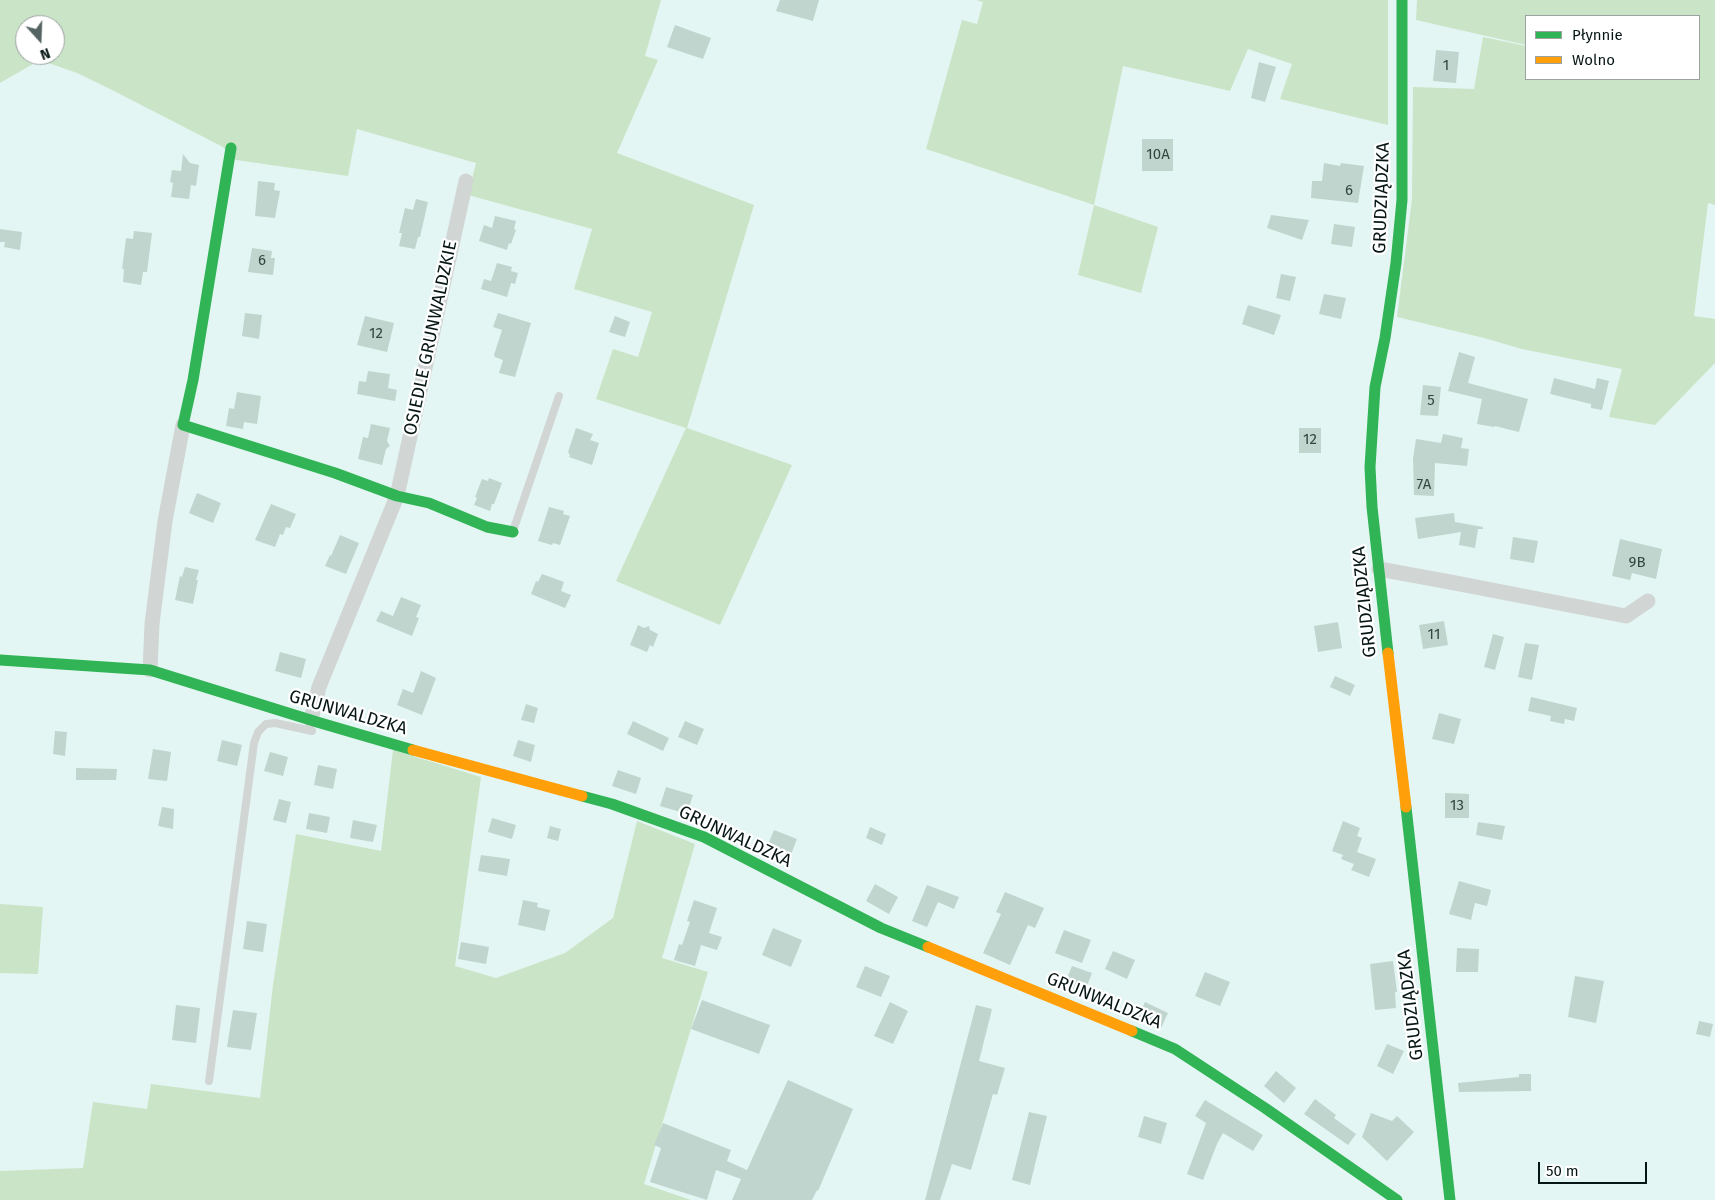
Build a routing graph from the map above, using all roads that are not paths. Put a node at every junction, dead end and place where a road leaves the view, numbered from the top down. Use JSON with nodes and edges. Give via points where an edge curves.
{"nodes":[{"id":1,"x":1402,"y":0,"type":"edge"},
{"id":2,"x":231,"y":148,"type":"dead end"},
{"id":3,"x":466,"y":181,"type":"dead end"},
{"id":4,"x":559,"y":396,"type":"dead end"},
{"id":5,"x":183,"y":424,"type":"junction"},
{"id":6,"x":397,"y":496,"type":"junction"},
{"id":7,"x":513,"y":532,"type":"joint"},
{"id":8,"x":1379,"y":569,"type":"junction"},
{"id":9,"x":1648,"y":601,"type":"dead end"},
{"id":10,"x":0,"y":660,"type":"edge"},
{"id":11,"x":150,"y":670,"type":"junction"},
{"id":12,"x":314,"y":721,"type":"junction"},
{"id":13,"x":209,"y":1081,"type":"dead end"},
{"id":14,"x":1397,"y":1200,"type":"edge"},
{"id":15,"x":1450,"y":1200,"type":"edge"}],
"edges":[{"from":1,"to":8,"type":"street","name":"GRUDZIĄDZKA","via":[[1402,200],[1396,263],[1371,427],[1372,507]]},
{"from":2,"to":5,"type":"street"},
{"from":3,"to":6,"type":"street","name":"OSIEDLE GRUNWALDZKIE"},
{"from":4,"to":7,"type":"lane"},
{"from":5,"to":6,"type":"street"},
{"from":5,"to":11,"type":"street","via":[[165,521],[152,624]]},
{"from":6,"to":7,"type":"street","via":[[429,503],[487,527]]},
{"from":6,"to":12,"type":"street","name":"OSIEDLE GRUNWALDZKIE","via":[[319,688]]},
{"from":8,"to":9,"type":"street","via":[[1626,616]]},
{"from":8,"to":15,"type":"street","name":"GRUDZIĄDZKA"},
{"from":10,"to":11,"type":"street","name":"GRUNWALDZKA"},
{"from":11,"to":12,"type":"street","name":"GRUNWALDZKA"},
{"from":12,"to":13,"type":"lane","via":[[314,731],[266,724],[258,732],[254,744]]},
{"from":12,"to":14,"type":"street","name":"GRUNWALDZKA","via":[[612,804],[704,837],[881,928],[1175,1049]]}]}
